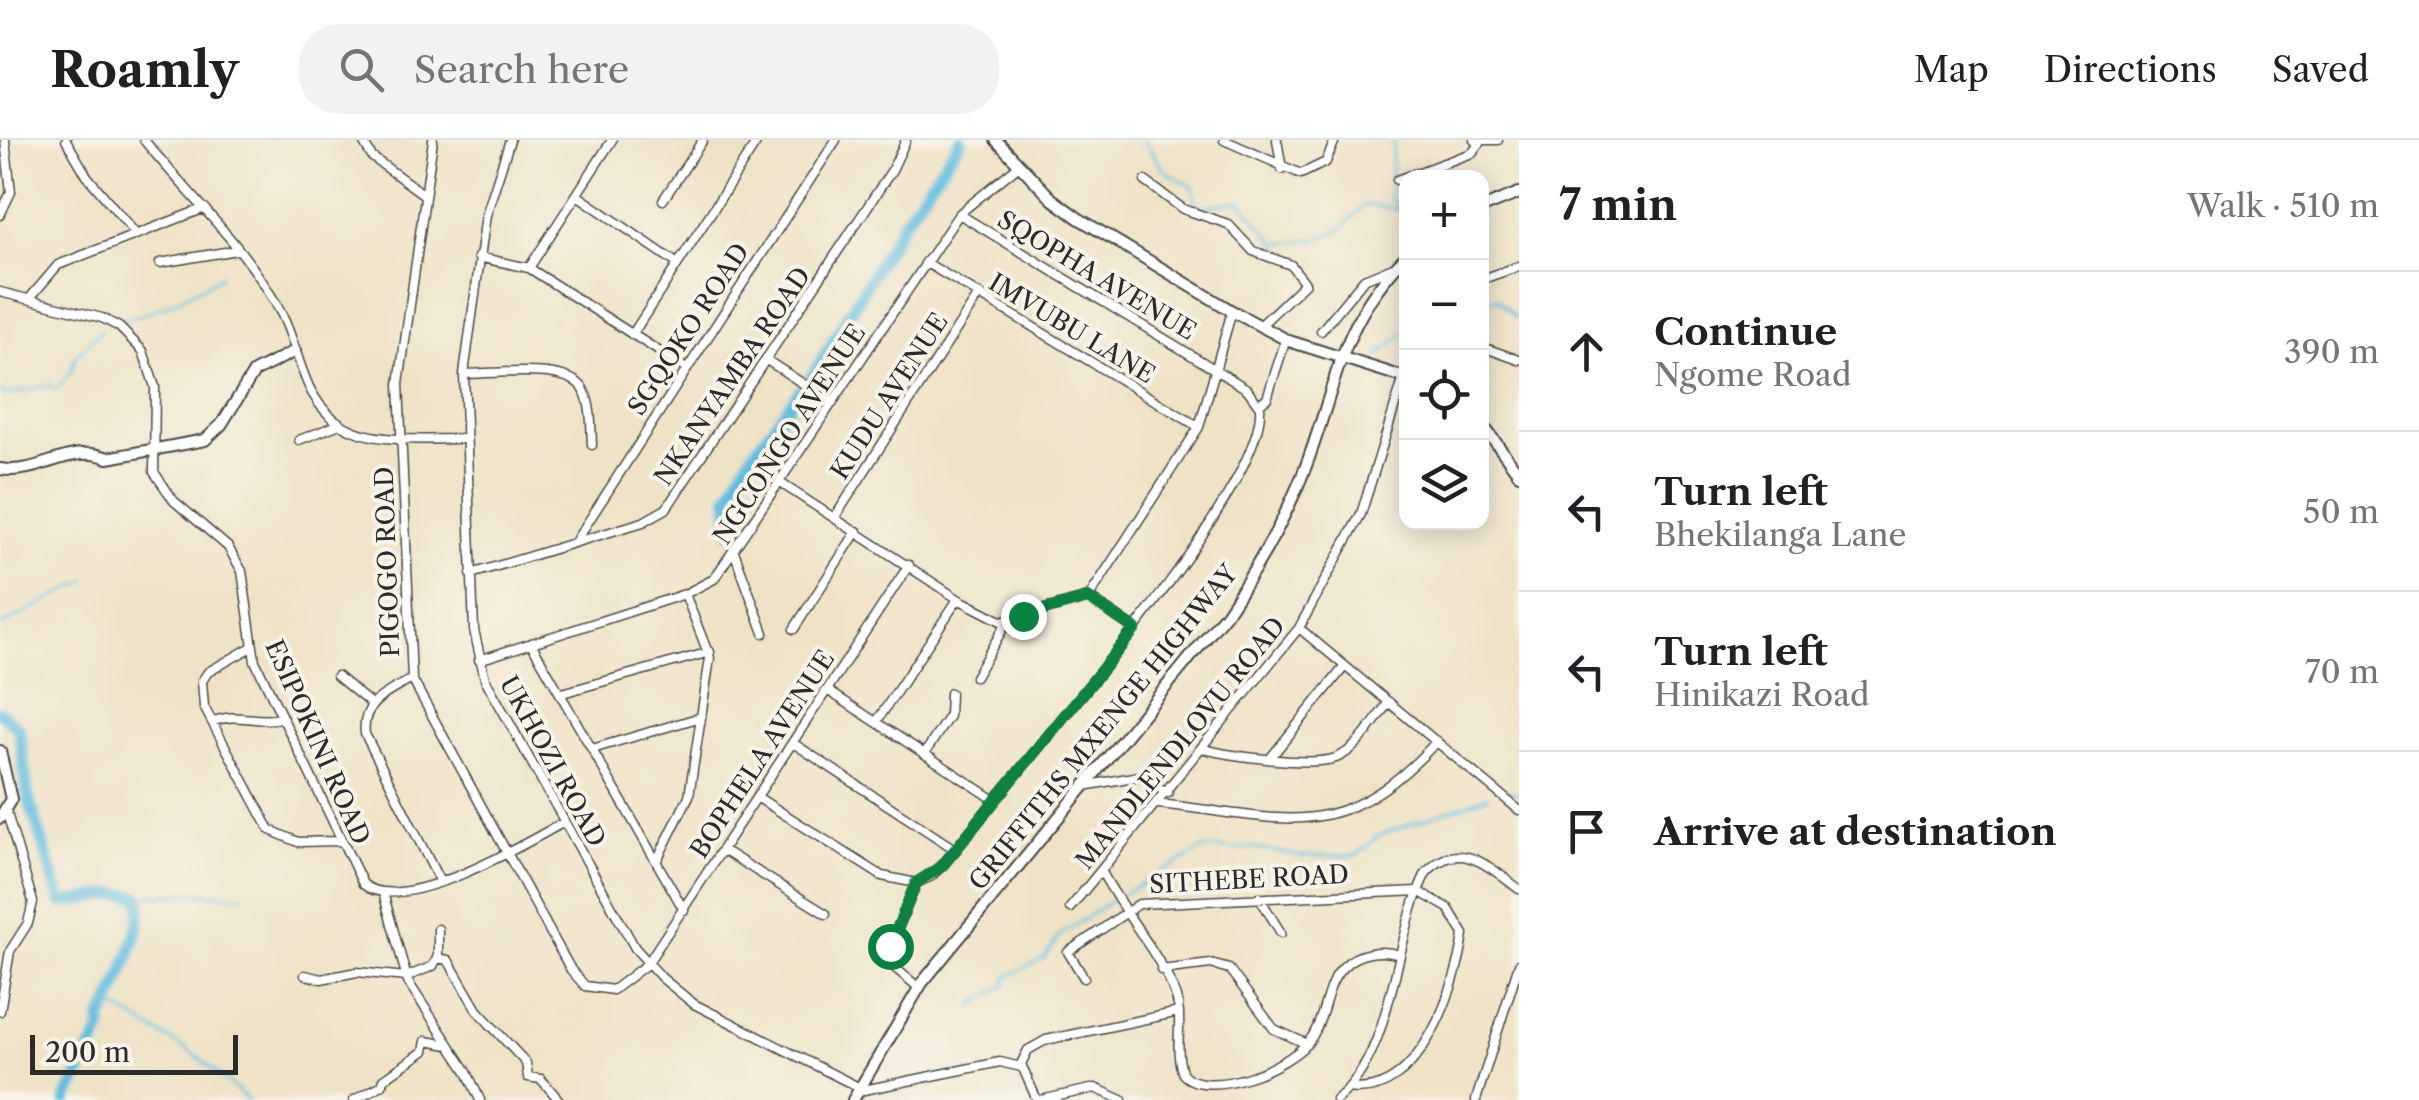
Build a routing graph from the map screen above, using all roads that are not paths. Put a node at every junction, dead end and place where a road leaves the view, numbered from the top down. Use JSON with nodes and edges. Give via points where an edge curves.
{"nodes":[{"id":1,"x":5,"y":140,"type":"edge"},
{"id":2,"x":66,"y":140,"type":"edge"},
{"id":3,"x":144,"y":140,"type":"edge"},
{"id":4,"x":362,"y":140,"type":"edge"},
{"id":5,"x":433,"y":140,"type":"edge"},
{"id":6,"x":510,"y":140,"type":"edge"},
{"id":7,"x":612,"y":140,"type":"edge"},
{"id":8,"x":703,"y":140,"type":"edge"},
{"id":9,"x":758,"y":140,"type":"edge"},
{"id":10,"x":836,"y":140,"type":"edge"},
{"id":11,"x":906,"y":140,"type":"edge"},
{"id":12,"x":996,"y":140,"type":"edge"},
{"id":13,"x":1224,"y":140,"type":"edge"},
{"id":14,"x":1278,"y":140,"type":"edge"},
{"id":15,"x":1335,"y":140,"type":"edge"},
{"id":16,"x":1498,"y":140,"type":"edge"},
{"id":17,"x":1478,"y":141,"type":"edge"},
{"id":18,"x":1018,"y":166,"type":"junction"},
{"id":19,"x":1282,"y":169,"type":"junction"},
{"id":20,"x":1398,"y":180,"type":"dead end"},
{"id":21,"x":1145,"y":181,"type":"dead end"},
{"id":22,"x":1519,"y":193,"type":"edge"},
{"id":23,"x":423,"y":194,"type":"junction"},
{"id":24,"x":576,"y":195,"type":"junction"},
{"id":25,"x":663,"y":200,"type":"dead end"},
{"id":26,"x":1489,"y":205,"type":"edge"},
{"id":27,"x":205,"y":208,"type":"junction"},
{"id":28,"x":958,"y":214,"type":"junction"},
{"id":29,"x":0,"y":215,"type":"edge"},
{"id":30,"x":136,"y":233,"type":"junction"},
{"id":31,"x":237,"y":250,"type":"junction"},
{"id":32,"x":478,"y":257,"type":"junction"},
{"id":33,"x":925,"y":262,"type":"junction"},
{"id":34,"x":1399,"y":262,"type":"edge"},
{"id":35,"x":160,"y":263,"type":"dead end"},
{"id":36,"x":678,"y":264,"type":"junction"},
{"id":37,"x":1399,"y":264,"type":"edge"},
{"id":38,"x":1519,"y":266,"type":"edge"},
{"id":39,"x":529,"y":268,"type":"junction"},
{"id":40,"x":1489,"y":277,"type":"edge"},
{"id":41,"x":0,"y":292,"type":"edge"},
{"id":42,"x":978,"y":296,"type":"junction"},
{"id":43,"x":30,"y":299,"type":"junction"},
{"id":44,"x":1232,"y":310,"type":"junction"},
{"id":45,"x":1260,"y":326,"type":"junction"},
{"id":46,"x":1321,"y":331,"type":"dead end"},
{"id":47,"x":632,"y":334,"type":"junction"},
{"id":48,"x":1286,"y":339,"type":"junction"},
{"id":49,"x":1489,"y":349,"type":"edge"},
{"id":50,"x":295,"y":351,"type":"junction"},
{"id":51,"x":1339,"y":357,"type":"junction"},
{"id":52,"x":1519,"y":360,"type":"edge"},
{"id":53,"x":768,"y":361,"type":"junction"},
{"id":54,"x":685,"y":368,"type":"junction"},
{"id":55,"x":1216,"y":370,"type":"junction"},
{"id":56,"x":464,"y":374,"type":"junction"},
{"id":57,"x":1399,"y":375,"type":"edge"},
{"id":58,"x":1399,"y":395,"type":"edge"},
{"id":59,"x":833,"y":403,"type":"junction"},
{"id":60,"x":1259,"y":404,"type":"junction"},
{"id":61,"x":340,"y":424,"type":"junction"},
{"id":62,"x":1199,"y":427,"type":"junction"},
{"id":63,"x":1489,"y":433,"type":"edge"},
{"id":64,"x":402,"y":438,"type":"junction"},
{"id":65,"x":299,"y":440,"type":"dead end"},
{"id":66,"x":465,"y":440,"type":"junction"},
{"id":67,"x":592,"y":445,"type":"dead end"},
{"id":68,"x":152,"y":450,"type":"junction"},
{"id":69,"x":0,"y":470,"type":"edge"},
{"id":70,"x":1519,"y":474,"type":"edge"},
{"id":71,"x":782,"y":484,"type":"junction"},
{"id":72,"x":834,"y":517,"type":"junction"},
{"id":73,"x":857,"y":531,"type":"junction"},
{"id":74,"x":575,"y":542,"type":"junction"},
{"id":75,"x":735,"y":554,"type":"junction"},
{"id":76,"x":909,"y":565,"type":"junction"},
{"id":77,"x":471,"y":574,"type":"junction"},
{"id":78,"x":685,"y":594,"type":"junction"},
{"id":79,"x":958,"y":598,"type":"junction"},
{"id":80,"x":1088,"y":598,"type":"junction"},
{"id":81,"x":1008,"y":620,"type":"junction"},
{"id":82,"x":1299,"y":628,"type":"junction"},
{"id":83,"x":794,"y":629,"type":"dead end"},
{"id":84,"x":1135,"y":629,"type":"junction"},
{"id":85,"x":764,"y":633,"type":"dead end"},
{"id":86,"x":531,"y":643,"type":"junction"},
{"id":87,"x":250,"y":648,"type":"junction"},
{"id":88,"x":710,"y":652,"type":"junction"},
{"id":89,"x":478,"y":660,"type":"junction"},
{"id":90,"x":1345,"y":666,"type":"junction"},
{"id":91,"x":337,"y":676,"type":"dead end"},
{"id":92,"x":975,"y":677,"type":"dead end"},
{"id":93,"x":412,"y":679,"type":"junction"},
{"id":94,"x":827,"y":690,"type":"junction"},
{"id":95,"x":950,"y":693,"type":"dead end"},
{"id":96,"x":562,"y":694,"type":"junction"},
{"id":97,"x":1389,"y":702,"type":"junction"},
{"id":98,"x":371,"y":704,"type":"junction"},
{"id":99,"x":701,"y":716,"type":"junction"},
{"id":100,"x":282,"y":718,"type":"junction"},
{"id":101,"x":212,"y":722,"type":"junction"},
{"id":102,"x":877,"y":722,"type":"junction"},
{"id":103,"x":1437,"y":741,"type":"junction"},
{"id":104,"x":793,"y":744,"type":"junction"},
{"id":105,"x":592,"y":749,"type":"junction"},
{"id":106,"x":1204,"y":749,"type":"junction"},
{"id":107,"x":0,"y":752,"type":"edge"},
{"id":108,"x":925,"y":752,"type":"junction"},
{"id":109,"x":1272,"y":756,"type":"junction"},
{"id":110,"x":1084,"y":786,"type":"junction"},
{"id":111,"x":1168,"y":793,"type":"junction"},
{"id":112,"x":757,"y":796,"type":"junction"},
{"id":113,"x":994,"y":800,"type":"junction"},
{"id":114,"x":1159,"y":804,"type":"junction"},
{"id":115,"x":1519,"y":810,"type":"edge"},
{"id":116,"x":3,"y":814,"type":"edge"},
{"id":117,"x":564,"y":822,"type":"junction"},
{"id":118,"x":340,"y":841,"type":"junction"},
{"id":119,"x":723,"y":850,"type":"junction"},
{"id":120,"x":956,"y":850,"type":"junction"},
{"id":121,"x":507,"y":854,"type":"junction"},
{"id":122,"x":657,"y":860,"type":"junction"},
{"id":123,"x":1102,"y":872,"type":"junction"},
{"id":124,"x":439,"y":880,"type":"junction"},
{"id":125,"x":916,"y":883,"type":"junction"},
{"id":126,"x":1519,"y":888,"type":"edge"},
{"id":127,"x":1418,"y":891,"type":"junction"},
{"id":128,"x":384,"y":896,"type":"junction"},
{"id":129,"x":1258,"y":897,"type":"junction"},
{"id":130,"x":1070,"y":908,"type":"dead end"},
{"id":131,"x":684,"y":910,"type":"junction"},
{"id":132,"x":1124,"y":912,"type":"junction"},
{"id":133,"x":826,"y":914,"type":"dead end"},
{"id":134,"x":438,"y":930,"type":"dead end"},
{"id":135,"x":1281,"y":933,"type":"dead end"},
{"id":136,"x":1400,"y":955,"type":"junction"},
{"id":137,"x":437,"y":958,"type":"junction"},
{"id":138,"x":648,"y":964,"type":"junction"},
{"id":139,"x":1519,"y":964,"type":"edge"},
{"id":140,"x":1161,"y":970,"type":"junction"},
{"id":141,"x":306,"y":975,"type":"dead end"},
{"id":142,"x":406,"y":977,"type":"junction"},
{"id":143,"x":1084,"y":978,"type":"dead end"},
{"id":144,"x":918,"y":987,"type":"junction"},
{"id":145,"x":0,"y":1011,"type":"edge"},
{"id":146,"x":1179,"y":1012,"type":"junction"},
{"id":147,"x":1306,"y":1044,"type":"junction"},
{"id":148,"x":449,"y":1045,"type":"junction"},
{"id":149,"x":1426,"y":1062,"type":"dead end"},
{"id":150,"x":1021,"y":1067,"type":"junction"},
{"id":151,"x":1252,"y":1086,"type":"dead end"},
{"id":152,"x":859,"y":1088,"type":"junction"},
{"id":153,"x":1349,"y":1088,"type":"junction"},
{"id":154,"x":1202,"y":1094,"type":"dead end"},
{"id":155,"x":1382,"y":1096,"type":"dead end"},
{"id":156,"x":354,"y":1100,"type":"edge"},
{"id":157,"x":480,"y":1100,"type":"edge"},
{"id":158,"x":560,"y":1100,"type":"edge"},
{"id":159,"x":853,"y":1100,"type":"edge"},
{"id":160,"x":1039,"y":1100,"type":"edge"},
{"id":161,"x":1122,"y":1100,"type":"edge"},
{"id":162,"x":1336,"y":1100,"type":"edge"},
{"id":163,"x":1476,"y":1100,"type":"edge"}],
"edges":[{"from":1,"to":29,"type":"street","via":[[10,192]]},
{"from":2,"to":30,"type":"street"},
{"from":3,"to":27,"type":"street"},
{"from":4,"to":23,"type":"street","via":[[372,157]]},
{"from":5,"to":23,"type":"street","name":"PIGOGO ROAD"},
{"from":6,"to":32,"type":"street","name":"UKHOZI ROAD"},
{"from":7,"to":24,"type":"street"},
{"from":8,"to":25,"type":"street"},
{"from":9,"to":36,"type":"street"},
{"from":10,"to":54,"type":"street","name":"SGQOKO ROAD"},
{"from":11,"to":53,"type":"street","name":"NKANYAMBA ROAD"},
{"from":12,"to":18,"type":"street"},
{"from":13,"to":19,"type":"street"},
{"from":14,"to":19,"type":"street"},
{"from":15,"to":19,"type":"street","via":[[1321,168],[1300,174]]},
{"from":16,"to":17,"type":"street"},
{"from":17,"to":20,"type":"street","via":[[1472,153]]},
{"from":18,"to":28,"type":"street","name":"NGCONGO AVENUE"},
{"from":18,"to":44,"type":"street","via":[[1078,218]]},
{"from":21,"to":45,"type":"street","via":[[1183,209],[1228,224],[1253,251],[1290,265],[1304,282]]},
{"from":22,"to":26,"type":"street"},
{"from":23,"to":64,"type":"street","name":"PIGOGO ROAD","via":[[400,357]]},
{"from":24,"to":36,"type":"street"},
{"from":24,"to":39,"type":"street"},
{"from":27,"to":30,"type":"street"},
{"from":27,"to":31,"type":"street"},
{"from":28,"to":33,"type":"street","name":"NGCONGO AVENUE"},
{"from":28,"to":55,"type":"street","name":"SQOPHA AVENUE"},
{"from":30,"to":43,"type":"street","via":[[58,265]]},
{"from":31,"to":35,"type":"street"},
{"from":31,"to":50,"type":"street","via":[[282,315]]},
{"from":32,"to":39,"type":"street"},
{"from":32,"to":56,"type":"street","name":"UKHOZI ROAD"},
{"from":33,"to":42,"type":"street","name":"IMVUBU LANE"},
{"from":33,"to":59,"type":"street","name":"NGCONGO AVENUE"},
{"from":34,"to":46,"type":"street","via":[[1364,279]]},
{"from":36,"to":47,"type":"street"},
{"from":37,"to":51,"type":"street","name":"GRIFFITHS MXENGE HIGHWAY","via":[[1370,298]]},
{"from":38,"to":40,"type":"street"},
{"from":39,"to":47,"type":"street"},
{"from":41,"to":43,"type":"street","name":"ESIPOKINI ROAD"},
{"from":42,"to":62,"type":"street","name":"IMVUBU LANE"},
{"from":42,"to":72,"type":"street","name":"KUDU AVENUE"},
{"from":43,"to":68,"type":"street","name":"ESIPOKINI ROAD","via":[[102,318],[135,340],[155,388]]},
{"from":44,"to":45,"type":"street"},
{"from":44,"to":55,"type":"street"},
{"from":45,"to":48,"type":"street"},
{"from":47,"to":54,"type":"street"},
{"from":48,"to":51,"type":"street"},
{"from":48,"to":60,"type":"street","via":[[1268,398]]},
{"from":49,"to":52,"type":"street"},
{"from":50,"to":61,"type":"street","via":[[312,396]]},
{"from":50,"to":68,"type":"street","via":[[254,372],[211,436]]},
{"from":51,"to":57,"type":"street"},
{"from":51,"to":110,"type":"street","name":"GRIFFITHS MXENGE HIGHWAY","via":[[1305,470],[1253,574]]},
{"from":53,"to":59,"type":"street"},
{"from":53,"to":74,"type":"street","name":"NKANYAMBA ROAD","via":[[666,509]]},
{"from":54,"to":74,"type":"street","name":"SGQOKO ROAD"},
{"from":55,"to":60,"type":"street","name":"SQOPHA AVENUE"},
{"from":55,"to":62,"type":"street"},
{"from":56,"to":66,"type":"street","name":"UKHOZI ROAD"},
{"from":56,"to":67,"type":"street","via":[[558,372],[573,378],[589,401]]},
{"from":58,"to":82,"type":"street","name":"MANDLENDLOVU ROAD","via":[[1360,514]]},
{"from":59,"to":71,"type":"street","name":"NGCONGO AVENUE"},
{"from":60,"to":84,"type":"street","via":[[1261,422],[1238,478]]},
{"from":61,"to":64,"type":"street"},
{"from":61,"to":65,"type":"street"},
{"from":62,"to":80,"type":"street"},
{"from":63,"to":70,"type":"street"},
{"from":64,"to":66,"type":"street"},
{"from":64,"to":93,"type":"street","name":"PIGOGO ROAD"},
{"from":66,"to":77,"type":"street","name":"UKHOZI ROAD"},
{"from":68,"to":69,"type":"street","via":[[108,458],[73,453],[26,471]]},
{"from":68,"to":87,"type":"street","name":"ESIPOKINI ROAD","via":[[162,486],[228,547],[242,571]]},
{"from":71,"to":72,"type":"street"},
{"from":71,"to":75,"type":"street","name":"NGCONGO AVENUE"},
{"from":72,"to":73,"type":"street"},
{"from":73,"to":76,"type":"street"},
{"from":73,"to":83,"type":"street"},
{"from":74,"to":77,"type":"street","name":"NKANYAMBA ROAD"},
{"from":75,"to":78,"type":"street","name":"NGCONGO AVENUE","via":[[714,579]]},
{"from":75,"to":85,"type":"street"},
{"from":76,"to":79,"type":"street"},
{"from":76,"to":94,"type":"street","name":"BOPHELA AVENUE"},
{"from":77,"to":89,"type":"street","name":"UKHOZI ROAD"},
{"from":78,"to":86,"type":"street","name":"NGCONGO AVENUE"},
{"from":78,"to":88,"type":"street"},
{"from":79,"to":81,"type":"street"},
{"from":79,"to":102,"type":"street"},
{"from":80,"to":81,"type":"street"},
{"from":80,"to":84,"type":"street"},
{"from":81,"to":92,"type":"street"},
{"from":82,"to":90,"type":"street"},
{"from":82,"to":106,"type":"street","name":"MANDLENDLOVU ROAD"},
{"from":84,"to":113,"type":"street"},
{"from":86,"to":89,"type":"street","name":"NGCONGO AVENUE"},
{"from":86,"to":96,"type":"street"},
{"from":87,"to":100,"type":"street","name":"ESIPOKINI ROAD"},
{"from":87,"to":101,"type":"street","via":[[204,677],[201,694]]},
{"from":88,"to":96,"type":"street"},
{"from":88,"to":99,"type":"street"},
{"from":89,"to":117,"type":"street","name":"UKHOZI ROAD"},
{"from":90,"to":97,"type":"street"},
{"from":90,"to":109,"type":"street"},
{"from":91,"to":98,"type":"street"},
{"from":93,"to":98,"type":"street"},
{"from":93,"to":121,"type":"street","name":"PIGOGO ROAD"},
{"from":94,"to":102,"type":"street"},
{"from":94,"to":104,"type":"street","name":"BOPHELA AVENUE"},
{"from":95,"to":108,"type":"street","via":[[949,716]]},
{"from":96,"to":105,"type":"street"},
{"from":97,"to":103,"type":"street"},
{"from":97,"to":109,"type":"street","via":[[1336,758]]},
{"from":98,"to":124,"type":"street","via":[[365,734]]},
{"from":99,"to":105,"type":"street"},
{"from":99,"to":122,"type":"street","via":[[689,796]]},
{"from":100,"to":101,"type":"street","via":[[236,715]]},
{"from":100,"to":118,"type":"street","name":"ESIPOKINI ROAD"},
{"from":101,"to":118,"type":"street","via":[[270,830],[298,842]]},
{"from":102,"to":108,"type":"street"},
{"from":103,"to":114,"type":"street","via":[[1380,794],[1324,819]]},
{"from":103,"to":115,"type":"street"},
{"from":104,"to":112,"type":"street","name":"BOPHELA AVENUE"},
{"from":104,"to":120,"type":"street"},
{"from":105,"to":122,"type":"street"},
{"from":106,"to":109,"type":"street"},
{"from":106,"to":111,"type":"street","name":"MANDLENDLOVU ROAD"},
{"from":107,"to":116,"type":"street","via":[[12,790]]},
{"from":108,"to":113,"type":"street"},
{"from":110,"to":111,"type":"street","via":[[1139,776]]},
{"from":110,"to":144,"type":"street","name":"GRIFFITHS MXENGE HIGHWAY"},
{"from":111,"to":114,"type":"street","name":"MANDLENDLOVU ROAD"},
{"from":112,"to":119,"type":"street","name":"BOPHELA AVENUE"},
{"from":112,"to":125,"type":"street","via":[[882,876]]},
{"from":113,"to":120,"type":"street"},
{"from":114,"to":123,"type":"street","name":"MANDLENDLOVU ROAD"},
{"from":116,"to":145,"type":"street","via":[[33,902],[10,951]]},
{"from":117,"to":121,"type":"street"},
{"from":117,"to":138,"type":"street","name":"UKHOZI ROAD"},
{"from":118,"to":128,"type":"street","name":"ESIPOKINI ROAD","via":[[362,884]]},
{"from":119,"to":131,"type":"street","name":"BOPHELA AVENUE"},
{"from":119,"to":133,"type":"street"},
{"from":120,"to":125,"type":"street"},
{"from":121,"to":124,"type":"street"},
{"from":121,"to":138,"type":"street","name":"PIGOGO ROAD","via":[[585,986],[613,990]]},
{"from":122,"to":131,"type":"street"},
{"from":123,"to":130,"type":"street","name":"MANDLENDLOVU ROAD"},
{"from":123,"to":132,"type":"street"},
{"from":124,"to":128,"type":"street"},
{"from":125,"to":144,"type":"street","via":[[889,951],[895,968]]},
{"from":126,"to":127,"type":"street","via":[[1480,860],[1455,854],[1433,865]]},
{"from":127,"to":129,"type":"street","name":"SITHEBE ROAD"},
{"from":127,"to":136,"type":"street"},
{"from":127,"to":149,"type":"street","via":[[1448,908],[1464,934]]},
{"from":128,"to":142,"type":"street"},
{"from":129,"to":132,"type":"street","name":"SITHEBE ROAD","via":[[1146,904]]},
{"from":129,"to":135,"type":"street"},
{"from":131,"to":138,"type":"street","name":"BOPHELA AVENUE"},
{"from":132,"to":140,"type":"street"},
{"from":132,"to":143,"type":"street","name":"SITHEBE ROAD","via":[[1068,952]]},
{"from":134,"to":137,"type":"street"},
{"from":136,"to":147,"type":"street","via":[[1370,954],[1344,965]]},
{"from":136,"to":153,"type":"street","via":[[1372,1049]]},
{"from":137,"to":142,"type":"street"},
{"from":137,"to":158,"type":"street","via":[[448,960],[477,1010],[526,1063],[528,1076],[541,1079]]},
{"from":138,"to":152,"type":"street","name":"UKHOZI ROAD","via":[[694,1004]]},
{"from":139,"to":163,"type":"street"},
{"from":140,"to":146,"type":"street"},
{"from":140,"to":147,"type":"street","via":[[1211,964],[1229,969],[1274,1029]]},
{"from":141,"to":142,"type":"street"},
{"from":142,"to":148,"type":"street"},
{"from":144,"to":152,"type":"street","name":"GRIFFITHS MXENGE HIGHWAY"},
{"from":146,"to":150,"type":"street","via":[[1046,1040],[1028,1050]]},
{"from":146,"to":154,"type":"street","via":[[1182,1070]]},
{"from":147,"to":151,"type":"street"},
{"from":148,"to":156,"type":"street","via":[[426,1041],[382,1085]]},
{"from":148,"to":157,"type":"street"},
{"from":150,"to":152,"type":"street","via":[[1000,1062],[887,1088]]},
{"from":150,"to":160,"type":"street"},
{"from":152,"to":159,"type":"street","name":"GRIFFITHS MXENGE HIGHWAY"},
{"from":153,"to":155,"type":"street"},
{"from":153,"to":162,"type":"street"},
{"from":160,"to":161,"type":"street","via":[[1095,1088]]}]}
